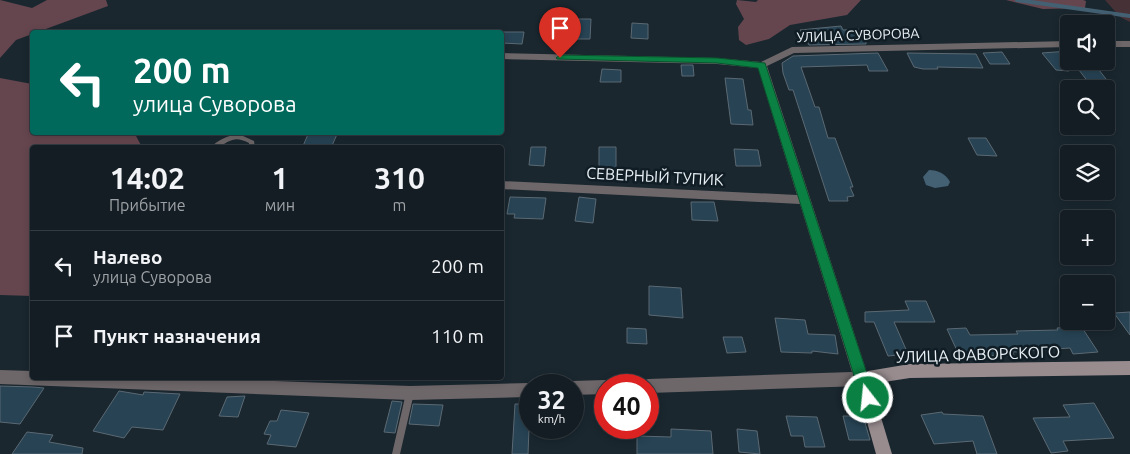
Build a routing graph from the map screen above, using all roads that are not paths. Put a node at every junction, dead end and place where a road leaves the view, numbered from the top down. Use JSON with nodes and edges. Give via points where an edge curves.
{"nodes":[{"id":1,"x":1060,"y":44,"type":"edge"},
{"id":2,"x":1115,"y":44,"type":"edge"},
{"id":3,"x":1130,"y":44,"type":"edge"},
{"id":4,"x":504,"y":56,"type":"edge"},
{"id":5,"x":762,"y":65,"type":"junction"},
{"id":6,"x":217,"y":145,"type":"edge"},
{"id":7,"x":252,"y":145,"type":"edge"},
{"id":8,"x":504,"y":185,"type":"edge"},
{"id":9,"x":806,"y":200,"type":"junction"},
{"id":10,"x":1130,"y":368,"type":"edge"},
{"id":11,"x":0,"y":377,"type":"edge"},
{"id":12,"x":30,"y":378,"type":"edge"},
{"id":13,"x":862,"y":379,"type":"junction"},
{"id":14,"x":77,"y":380,"type":"edge"},
{"id":15,"x":659,"y":386,"type":"edge"},
{"id":16,"x":519,"y":390,"type":"edge"},
{"id":17,"x":410,"y":393,"type":"junction"},
{"id":18,"x":396,"y":454,"type":"edge"},
{"id":19,"x":884,"y":454,"type":"edge"}],
"edges":[{"from":1,"to":5,"type":"street","name":"УЛИЦА СУВОРОВА","via":[[792,50]]},
{"from":2,"to":3,"type":"street"},
{"from":4,"to":5,"type":"street"},
{"from":5,"to":9,"type":"street"},
{"from":6,"to":7,"type":"lane","via":[[235,136],[244,137]]},
{"from":8,"to":9,"type":"street","name":"СЕВЕРНЫЙ ТУПИК"},
{"from":9,"to":13,"type":"street"},
{"from":10,"to":13,"type":"street","name":"УЛИЦА ФАВОРСКОГО","via":[[910,371]]},
{"from":11,"to":12,"type":"street"},
{"from":13,"to":15,"type":"street","name":"УЛИЦА ФАВОРСКОГО"},
{"from":13,"to":19,"type":"street"},
{"from":14,"to":17,"type":"street"},
{"from":16,"to":17,"type":"street"},
{"from":17,"to":18,"type":"lane"}]}
